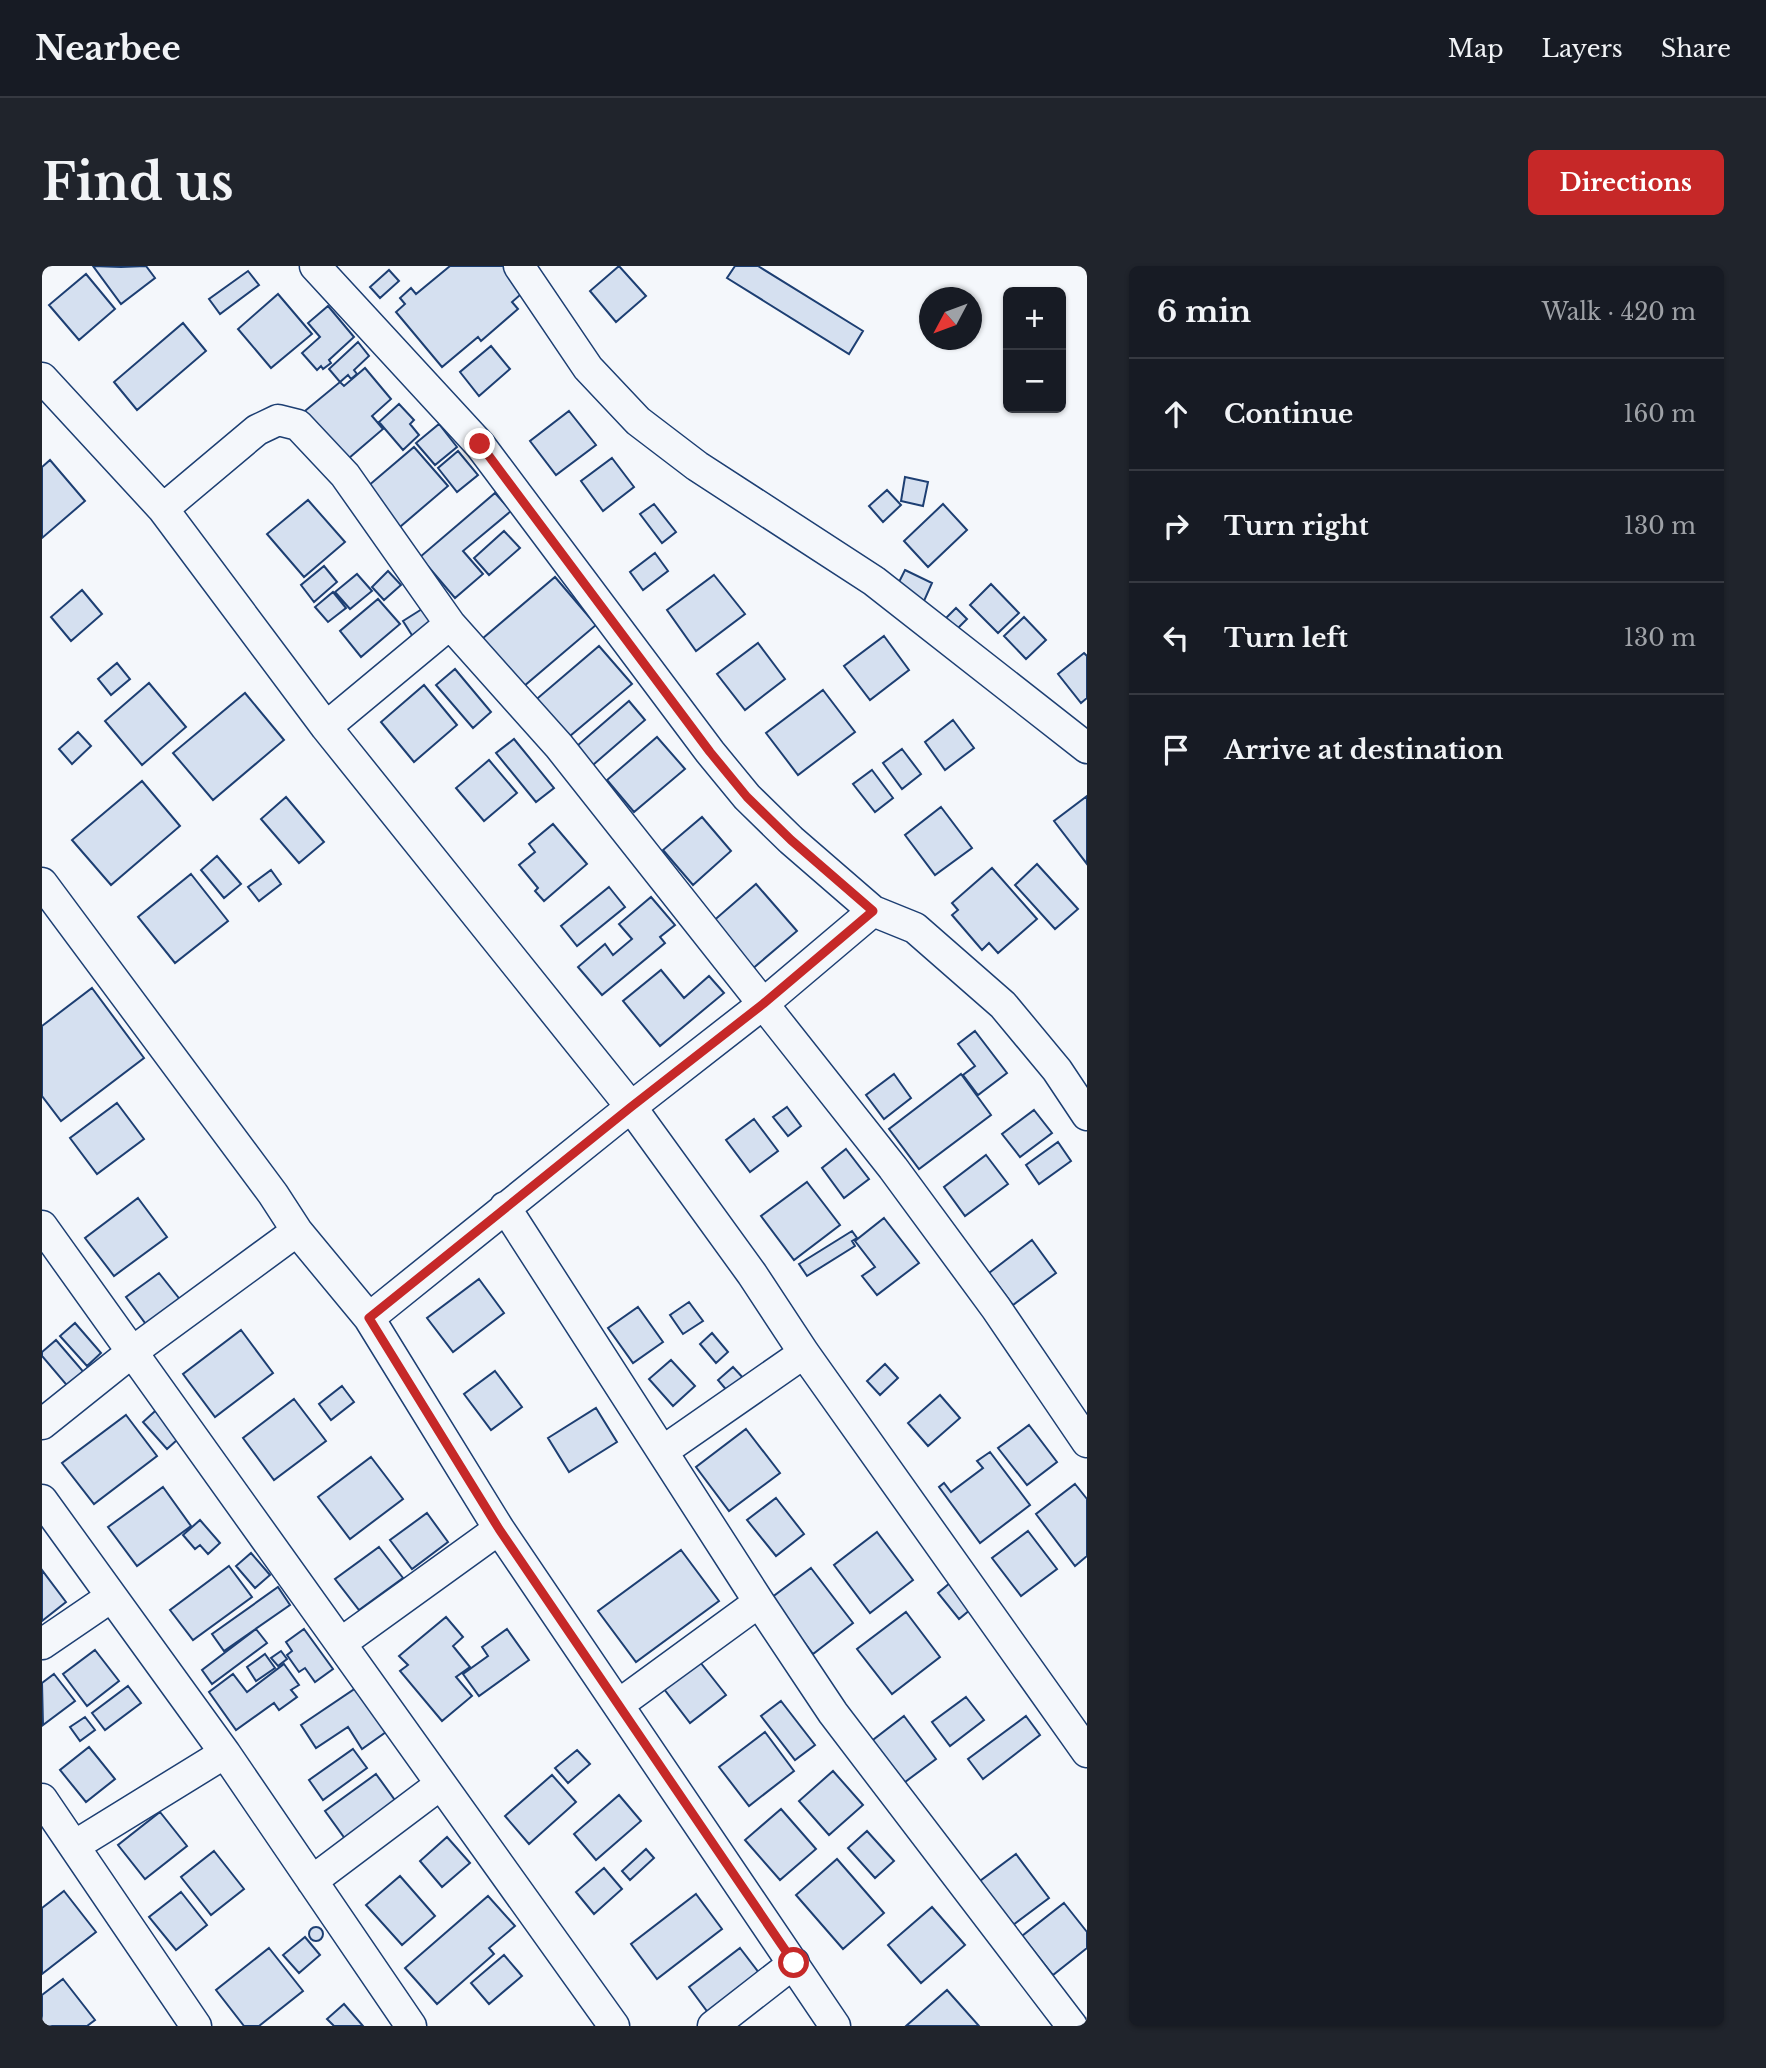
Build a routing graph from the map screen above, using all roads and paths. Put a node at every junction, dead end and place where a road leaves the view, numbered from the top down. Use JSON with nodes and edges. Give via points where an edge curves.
{"nodes":[{"id":1,"x":315,"y":266,"type":"edge"},
{"id":2,"x":519,"y":266,"type":"edge"},
{"id":3,"x":42,"y":378,"type":"edge"},
{"id":4,"x":163,"y":509,"type":"junction"},
{"id":5,"x":450,"y":624,"type":"junction"},
{"id":6,"x":326,"y":727,"type":"junction"},
{"id":7,"x":1087,"y":748,"type":"edge"},
{"id":8,"x":42,"y":883,"type":"edge"},
{"id":9,"x":873,"y":911,"type":"junction"},
{"id":10,"x":763,"y":1004,"type":"junction"},
{"id":11,"x":631,"y":1107,"type":"junction"},
{"id":12,"x":1087,"y":1115,"type":"edge"},
{"id":13,"x":505,"y":1208,"type":"junction"},
{"id":14,"x":42,"y":1226,"type":"edge"},
{"id":15,"x":297,"y":1231,"type":"junction"},
{"id":16,"x":369,"y":1318,"type":"junction"},
{"id":17,"x":132,"y":1352,"type":"junction"},
{"id":18,"x":804,"y":1353,"type":"junction"},
{"id":19,"x":42,"y":1424,"type":"edge"},
{"id":20,"x":1087,"y":1442,"type":"edge"},
{"id":21,"x":663,"y":1451,"type":"junction"},
{"id":22,"x":42,"y":1500,"type":"edge"},
{"id":23,"x":499,"y":1529,"type":"junction"},
{"id":24,"x":111,"y":1597,"type":"junction"},
{"id":25,"x":759,"y":1602,"type":"junction"},
{"id":26,"x":341,"y":1643,"type":"junction"},
{"id":27,"x":42,"y":1644,"type":"edge"},
{"id":28,"x":618,"y":1704,"type":"junction"},
{"id":29,"x":1087,"y":1752,"type":"edge"},
{"id":30,"x":225,"y":1753,"type":"junction"},
{"id":31,"x":441,"y":1784,"type":"junction"},
{"id":32,"x":42,"y":1799,"type":"edge"},
{"id":33,"x":74,"y":1846,"type":"junction"},
{"id":34,"x":312,"y":1881,"type":"junction"},
{"id":35,"x":794,"y":1963,"type":"junction"},
{"id":36,"x":196,"y":2026,"type":"edge"},
{"id":37,"x":411,"y":2026,"type":"edge"},
{"id":38,"x":614,"y":2026,"type":"edge"},
{"id":39,"x":713,"y":2026,"type":"edge"},
{"id":40,"x":835,"y":2026,"type":"edge"},
{"id":41,"x":1072,"y":2026,"type":"edge"}],
"edges":[{"from":1,"to":9,"type":"street","via":[[480,444],[747,797]]},
{"from":2,"to":7,"type":"street","via":[[588,368],[638,421],[697,466],[874,582]]},
{"from":3,"to":4,"type":"street"},
{"from":4,"to":5,"type":"street","via":[[257,430],[278,420],[298,425],[345,475]]},
{"from":4,"to":6,"type":"street"},
{"from":5,"to":6,"type":"street"},
{"from":5,"to":10,"type":"street","via":[[559,746]]},
{"from":6,"to":11,"type":"street"},
{"from":8,"to":15,"type":"street"},
{"from":9,"to":10,"type":"street"},
{"from":9,"to":12,"type":"street","via":[[915,928],[1003,1005]]},
{"from":10,"to":11,"type":"street"},
{"from":10,"to":20,"type":"street","via":[[893,1168]]},
{"from":11,"to":13,"type":"street"},
{"from":11,"to":18,"type":"street"},
{"from":13,"to":16,"type":"street"},
{"from":13,"to":21,"type":"street"},
{"from":14,"to":17,"type":"street"},
{"from":15,"to":16,"type":"street"},
{"from":15,"to":17,"type":"street"},
{"from":16,"to":23,"type":"street"},
{"from":17,"to":19,"type":"street"},
{"from":17,"to":26,"type":"street"},
{"from":18,"to":21,"type":"street"},
{"from":18,"to":29,"type":"street"},
{"from":21,"to":25,"type":"street"},
{"from":22,"to":24,"type":"street"},
{"from":23,"to":26,"type":"street"},
{"from":23,"to":28,"type":"street"},
{"from":24,"to":27,"type":"street"},
{"from":24,"to":30,"type":"street"},
{"from":25,"to":28,"type":"street"},
{"from":25,"to":41,"type":"street","via":[[833,1713]]},
{"from":26,"to":31,"type":"street"},
{"from":28,"to":35,"type":"street"},
{"from":30,"to":33,"type":"street"},
{"from":30,"to":34,"type":"street"},
{"from":31,"to":34,"type":"street"},
{"from":31,"to":38,"type":"street"},
{"from":32,"to":33,"type":"street"},
{"from":33,"to":36,"type":"street"},
{"from":34,"to":37,"type":"street"},
{"from":35,"to":39,"type":"street"},
{"from":35,"to":40,"type":"street"}]}
